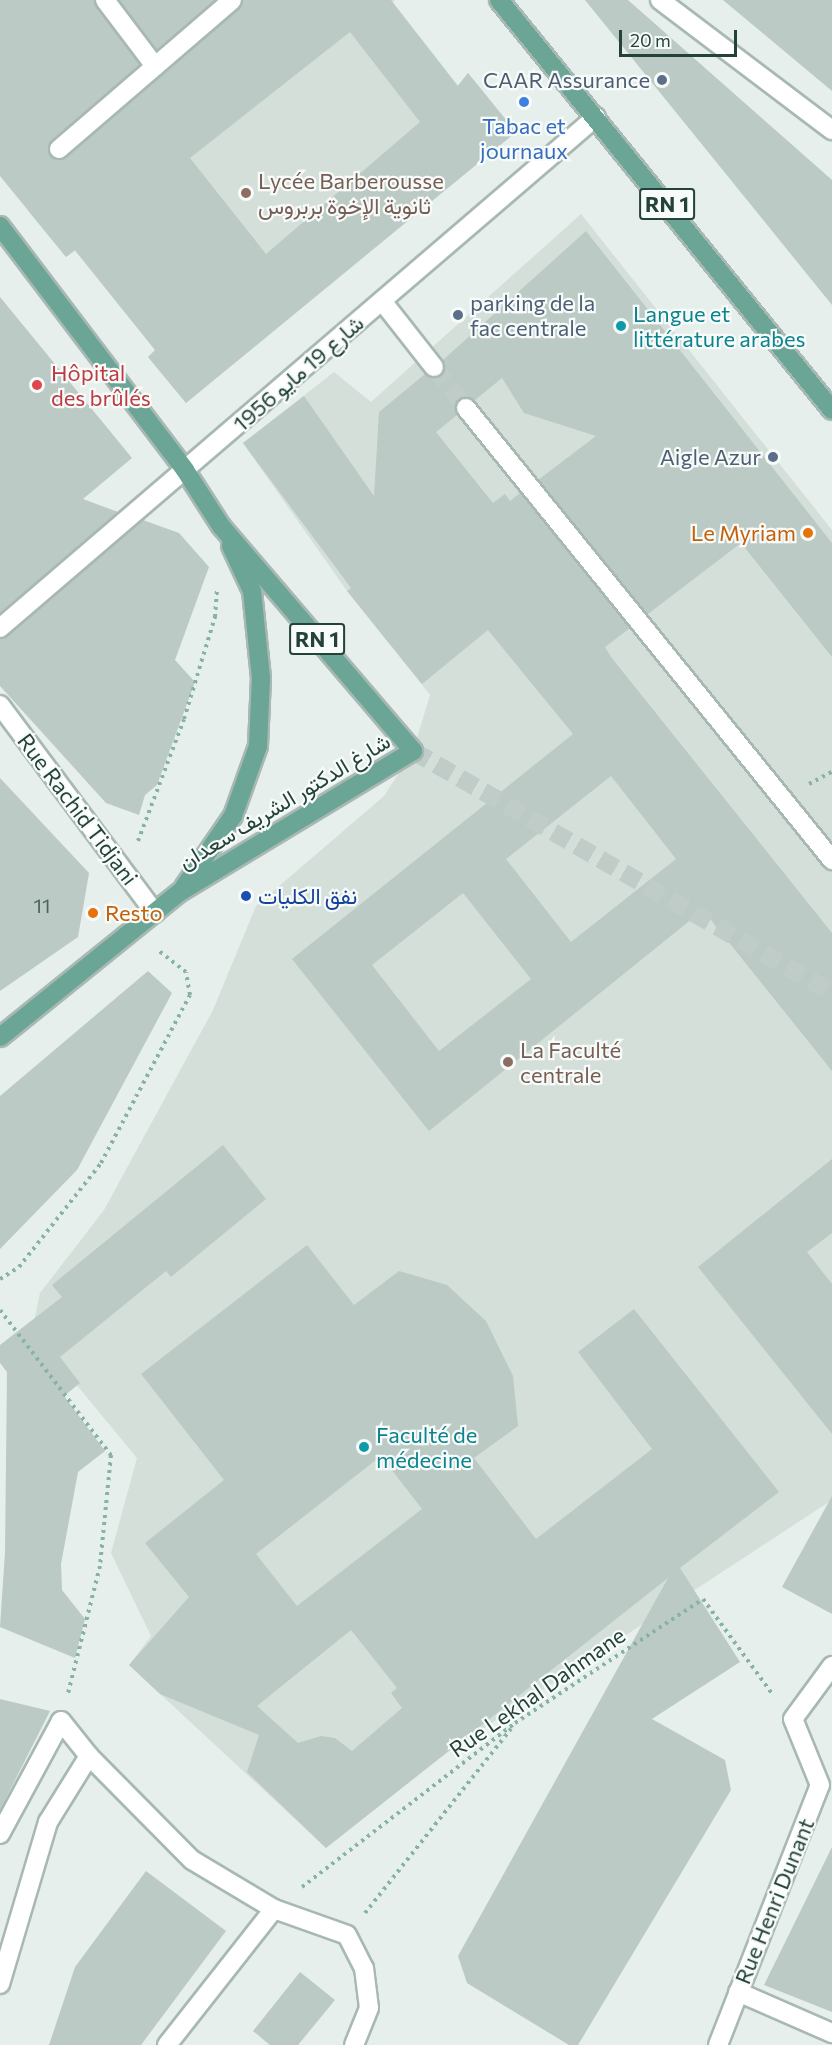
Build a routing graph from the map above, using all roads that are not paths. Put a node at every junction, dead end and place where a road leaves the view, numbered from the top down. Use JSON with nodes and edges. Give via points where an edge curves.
{"nodes":[{"id":1,"x":105,"y":0,"type":"edge"},
{"id":2,"x":232,"y":0,"type":"edge"},
{"id":3,"x":499,"y":0,"type":"edge"},
{"id":4,"x":660,"y":0,"type":"edge"},
{"id":5,"x":155,"y":66,"type":"junction"},
{"id":6,"x":596,"y":117,"type":"junction"},
{"id":7,"x":832,"y":130,"type":"edge"},
{"id":8,"x":59,"y":149,"type":"dead end"},
{"id":9,"x":0,"y":226,"type":"edge"},
{"id":10,"x":382,"y":301,"type":"junction"},
{"id":11,"x":434,"y":367,"type":"tunnel mouth"},
{"id":12,"x":466,"y":408,"type":"tunnel mouth"},
{"id":13,"x":832,"y":410,"type":"edge"},
{"id":14,"x":185,"y":470,"type":"junction"},
{"id":15,"x":221,"y":526,"type":"junction"},
{"id":16,"x":0,"y":628,"type":"edge"},
{"id":17,"x":0,"y":705,"type":"edge"},
{"id":18,"x":832,"y":860,"type":"edge"},
{"id":19,"x":180,"y":892,"type":"junction"},
{"id":20,"x":155,"y":913,"type":"junction"},
{"id":21,"x":0,"y":1037,"type":"edge"},
{"id":22,"x":832,"y":1666,"type":"edge"},
{"id":23,"x":89,"y":1756,"type":"junction"},
{"id":24,"x":0,"y":1834,"type":"edge"},
{"id":25,"x":274,"y":1909,"type":"junction"},
{"id":26,"x":0,"y":1984,"type":"edge"},
{"id":27,"x":738,"y":1992,"type":"junction"},
{"id":28,"x":832,"y":2033,"type":"edge"},
{"id":29,"x":167,"y":2045,"type":"edge"},
{"id":30,"x":354,"y":2045,"type":"edge"},
{"id":31,"x":718,"y":2045,"type":"edge"}],
"edges":[{"from":1,"to":5,"type":"street"},
{"from":2,"to":5,"type":"street"},
{"from":3,"to":6,"type":"main road","number":"RN 1"},
{"from":4,"to":7,"type":"street"},
{"from":5,"to":8,"type":"street"},
{"from":6,"to":10,"type":"street","name":"شارع 19 مايو 1956"},
{"from":6,"to":13,"type":"main road","number":"RN 1"},
{"from":9,"to":14,"type":"main road","number":"RN 1"},
{"from":10,"to":11,"type":"street"},
{"from":10,"to":14,"type":"street","name":"شارع 19 مايو 1956"},
{"from":12,"to":18,"type":"street"},
{"from":14,"to":15,"type":"main road","number":"RN 1"},
{"from":14,"to":16,"type":"street","name":"شارع 19 مايو 1956"},
{"from":15,"to":19,"type":"main road","name":"شارغ الدكتور الشريف سعدان","number":"RN 1","via":[[252,591],[261,678],[258,746],[233,816]]},
{"from":15,"to":19,"type":"main road","name":"شارغ الدكتور الشريف سعدان","number":"RN 1","via":[[413,751]]},
{"from":17,"to":20,"type":"street","name":"Rue Rachid Tidjani"},
{"from":19,"to":20,"type":"main road","name":"شارغ الدكتور الشريف سعدان","number":"RN 1"},
{"from":20,"to":21,"type":"main road","name":"شارغ الدكتور الشريف سعدان","number":"RN 1"},
{"from":22,"to":27,"type":"street","name":"Rue Henri Dunant","via":[[793,1719],[820,1785]]},
{"from":23,"to":24,"type":"street","via":[[61,1721]]},
{"from":23,"to":25,"type":"street","via":[[192,1860]]},
{"from":23,"to":26,"type":"street","via":[[48,1822]]},
{"from":25,"to":29,"type":"street"},
{"from":25,"to":30,"type":"street","via":[[347,1935],[364,1968],[369,2008]]},
{"from":27,"to":28,"type":"street"},
{"from":27,"to":31,"type":"street","name":"Rue Henri Dunant"}]}
